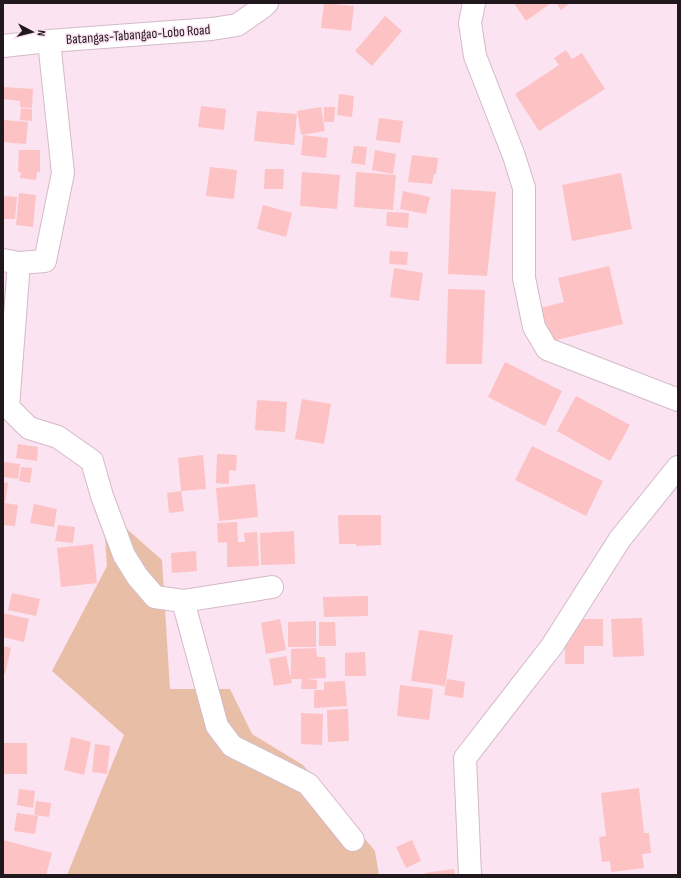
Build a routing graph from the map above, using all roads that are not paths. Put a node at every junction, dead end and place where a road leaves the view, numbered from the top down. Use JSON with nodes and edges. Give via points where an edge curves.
{"nodes":[{"id":1,"x":267,"y":3,"type":"edge"},
{"id":2,"x":474,"y":3,"type":"edge"},
{"id":3,"x":49,"y":41,"type":"junction"},
{"id":4,"x":3,"y":46,"type":"edge"},
{"id":5,"x":11,"y":261,"type":"edge"},
{"id":6,"x":678,"y":400,"type":"edge"},
{"id":7,"x":678,"y":466,"type":"edge"},
{"id":8,"x":272,"y":587,"type":"dead end"},
{"id":9,"x":183,"y":600,"type":"junction"},
{"id":10,"x":353,"y":840,"type":"dead end"},
{"id":11,"x":470,"y":875,"type":"edge"}],
"edges":[{"from":1,"to":3,"type":"street","name":"Batangas-Tabangao-Lobo Road","via":[[236,24],[212,29]]},
{"from":2,"to":6,"type":"street","via":[[470,23],[475,56],[524,188],[524,278],[534,327],[547,349]]},
{"from":3,"to":4,"type":"street","name":"Batangas-Tabangao-Lobo Road"},
{"from":3,"to":5,"type":"street","via":[[63,173],[45,261]]},
{"from":5,"to":9,"type":"street","via":[[8,407],[29,428],[58,436],[92,461],[121,548],[137,576],[156,596]]},
{"from":7,"to":11,"type":"street","via":[[620,539],[552,646],[465,758]]},
{"from":8,"to":9,"type":"street"},
{"from":9,"to":10,"type":"street","via":[[217,726],[232,746],[308,784]]}]}
